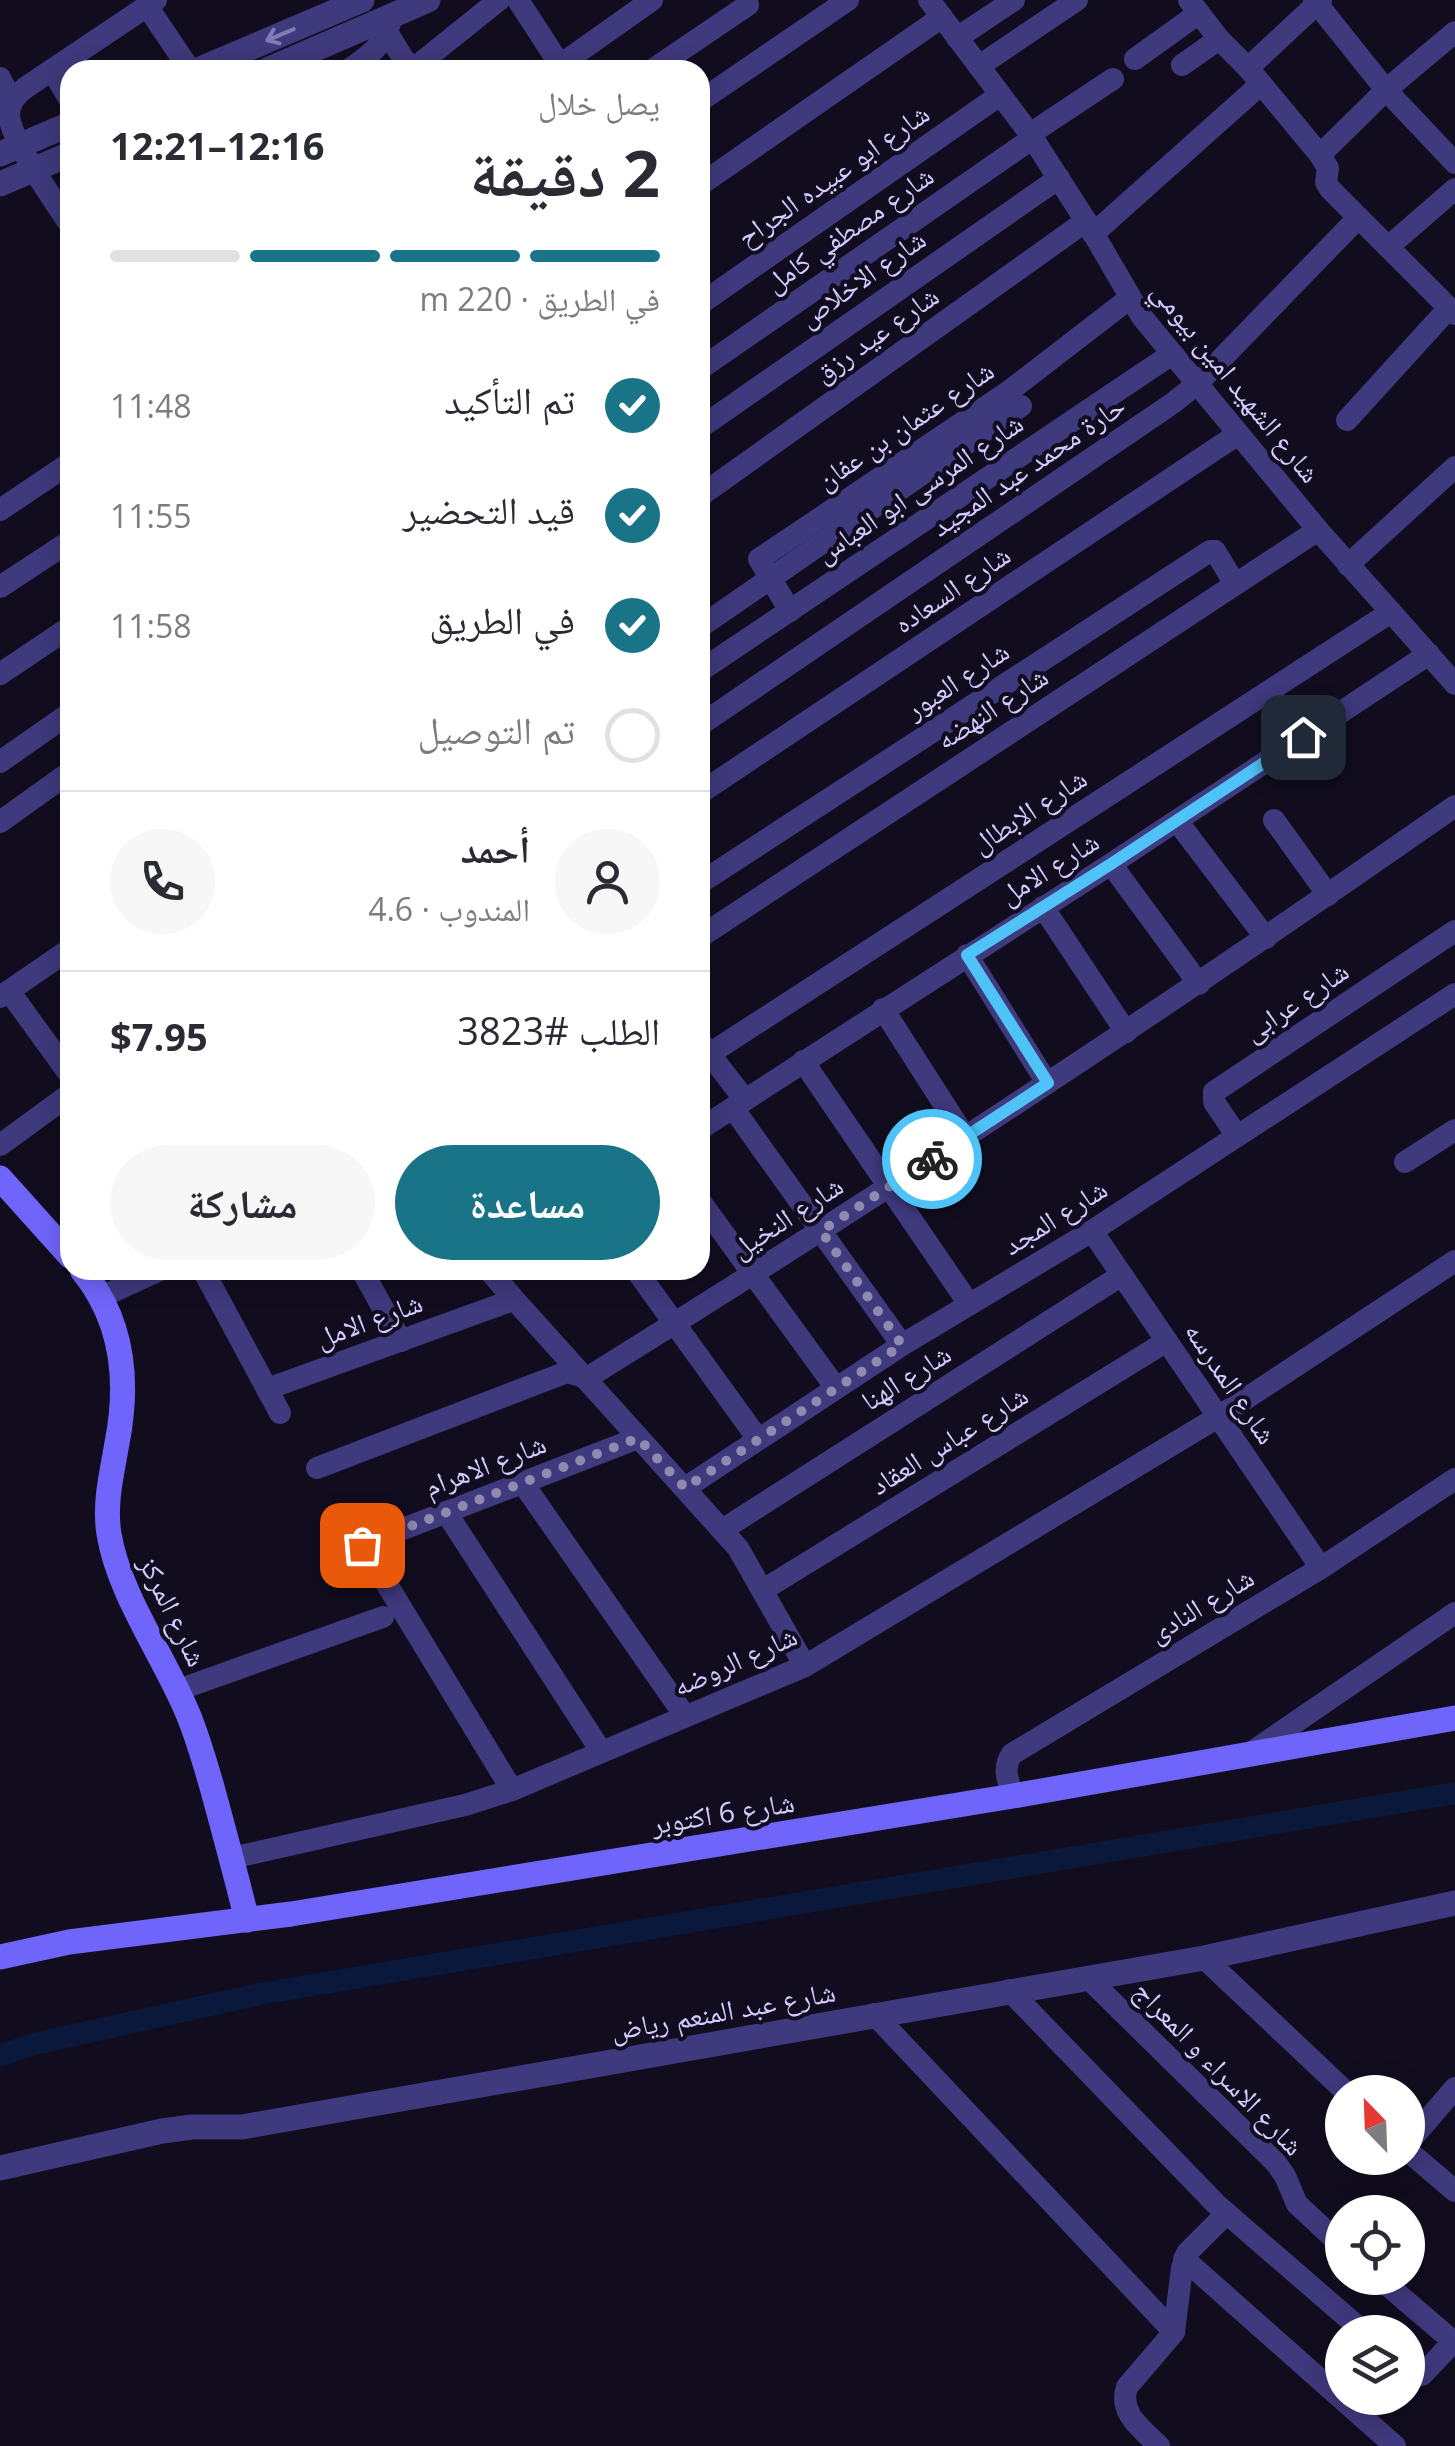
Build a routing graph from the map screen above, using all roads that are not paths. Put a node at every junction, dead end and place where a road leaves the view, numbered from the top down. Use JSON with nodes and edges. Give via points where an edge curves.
{"nodes":[{"id":1,"x":362,"y":0,"type":"edge"},
{"id":2,"x":428,"y":0,"type":"edge"},
{"id":3,"x":500,"y":0,"type":"edge"},
{"id":4,"x":518,"y":0,"type":"edge"},
{"id":5,"x":652,"y":0,"type":"edge"},
{"id":6,"x":848,"y":0,"type":"edge"},
{"id":7,"x":1014,"y":0,"type":"edge"},
{"id":8,"x":1077,"y":0,"type":"edge"},
{"id":9,"x":1317,"y":1,"type":"edge"},
{"id":10,"x":152,"y":3,"type":"edge"},
{"id":11,"x":748,"y":5,"type":"dead end"},
{"id":12,"x":1194,"y":6,"type":"edge"},
{"id":13,"x":935,"y":9,"type":"edge"},
{"id":14,"x":390,"y":24,"type":"junction"},
{"id":15,"x":1455,"y":32,"type":"edge"},
{"id":16,"x":957,"y":38,"type":"junction"},
{"id":17,"x":1219,"y":39,"type":"junction"},
{"id":18,"x":1135,"y":59,"type":"dead end"},
{"id":19,"x":67,"y":60,"type":"edge"},
{"id":20,"x":184,"y":60,"type":"edge"},
{"id":21,"x":221,"y":60,"type":"edge"},
{"id":22,"x":294,"y":60,"type":"edge"},
{"id":23,"x":363,"y":60,"type":"edge"},
{"id":24,"x":404,"y":60,"type":"edge"},
{"id":25,"x":426,"y":60,"type":"edge"},
{"id":26,"x":553,"y":60,"type":"edge"},
{"id":27,"x":567,"y":60,"type":"edge"},
{"id":28,"x":667,"y":60,"type":"edge"},
{"id":29,"x":60,"y":65,"type":"edge"},
{"id":30,"x":1182,"y":65,"type":"dead end"},
{"id":31,"x":979,"y":66,"type":"junction"},
{"id":32,"x":52,"y":70,"type":"junction"},
{"id":33,"x":1255,"y":76,"type":"junction"},
{"id":34,"x":0,"y":78,"type":"edge"},
{"id":35,"x":1113,"y":79,"type":"dead end"},
{"id":36,"x":60,"y":84,"type":"edge"},
{"id":37,"x":1386,"y":90,"type":"junction"},
{"id":38,"x":710,"y":94,"type":"edge"},
{"id":39,"x":1000,"y":95,"type":"junction"},
{"id":40,"x":12,"y":102,"type":"junction"},
{"id":41,"x":60,"y":128,"type":"edge"},
{"id":42,"x":1031,"y":136,"type":"junction"},
{"id":43,"x":10,"y":150,"type":"edge"},
{"id":44,"x":1320,"y":155,"type":"junction"},
{"id":45,"x":60,"y":158,"type":"edge"},
{"id":46,"x":1455,"y":163,"type":"edge"},
{"id":47,"x":35,"y":169,"type":"junction"},
{"id":48,"x":710,"y":178,"type":"edge"},
{"id":49,"x":1059,"y":178,"type":"junction"},
{"id":50,"x":0,"y":184,"type":"edge"},
{"id":51,"x":1455,"y":189,"type":"edge"},
{"id":52,"x":60,"y":209,"type":"edge"},
{"id":53,"x":1358,"y":218,"type":"junction"},
{"id":54,"x":1090,"y":228,"type":"junction"},
{"id":55,"x":1388,"y":247,"type":"junction"},
{"id":56,"x":710,"y":297,"type":"edge"},
{"id":57,"x":1130,"y":298,"type":"junction"},
{"id":58,"x":1452,"y":311,"type":"edge"},
{"id":59,"x":1172,"y":354,"type":"junction"},
{"id":60,"x":710,"y":362,"type":"edge"},
{"id":61,"x":1197,"y":384,"type":"junction"},
{"id":62,"x":1015,"y":399,"type":"junction"},
{"id":63,"x":1346,"y":420,"type":"dead end"},
{"id":64,"x":710,"y":421,"type":"edge"},
{"id":65,"x":1238,"y":434,"type":"junction"},
{"id":66,"x":1050,"y":436,"type":"junction"},
{"id":67,"x":1455,"y":466,"type":"edge"},
{"id":68,"x":60,"y":470,"type":"edge"},
{"id":69,"x":710,"y":489,"type":"edge"},
{"id":70,"x":0,"y":510,"type":"edge"},
{"id":71,"x":1318,"y":530,"type":"junction"},
{"id":72,"x":60,"y":547,"type":"edge"},
{"id":73,"x":1348,"y":565,"type":"junction"},
{"id":74,"x":770,"y":579,"type":"junction"},
{"id":75,"x":1235,"y":584,"type":"junction"},
{"id":76,"x":0,"y":588,"type":"edge"},
{"id":77,"x":790,"y":610,"type":"junction"},
{"id":78,"x":1392,"y":612,"type":"junction"},
{"id":79,"x":710,"y":620,"type":"edge"},
{"id":80,"x":60,"y":633,"type":"edge"},
{"id":81,"x":1429,"y":654,"type":"junction"},
{"id":82,"x":710,"y":664,"type":"edge"},
{"id":83,"x":0,"y":674,"type":"edge"},
{"id":84,"x":1455,"y":684,"type":"edge"},
{"id":85,"x":710,"y":719,"type":"edge"},
{"id":86,"x":60,"y":720,"type":"edge"},
{"id":87,"x":0,"y":762,"type":"edge"},
{"id":88,"x":60,"y":779,"type":"edge"},
{"id":89,"x":710,"y":786,"type":"edge"},
{"id":90,"x":1455,"y":806,"type":"edge"},
{"id":91,"x":1274,"y":820,"type":"dead end"},
{"id":92,"x":1178,"y":821,"type":"junction"},
{"id":93,"x":0,"y":822,"type":"edge"},
{"id":94,"x":1111,"y":864,"type":"junction"},
{"id":95,"x":710,"y":876,"type":"edge"},
{"id":96,"x":1328,"y":895,"type":"junction"},
{"id":97,"x":1043,"y":908,"type":"junction"},
{"id":98,"x":710,"y":930,"type":"edge"},
{"id":99,"x":1455,"y":932,"type":"edge"},
{"id":100,"x":1266,"y":938,"type":"junction"},
{"id":101,"x":60,"y":955,"type":"edge"},
{"id":102,"x":967,"y":955,"type":"junction"},
{"id":103,"x":1199,"y":984,"type":"junction"},
{"id":104,"x":4,"y":994,"type":"edge"},
{"id":105,"x":1455,"y":994,"type":"edge"},
{"id":106,"x":884,"y":1009,"type":"junction"},
{"id":107,"x":1126,"y":1032,"type":"junction"},
{"id":108,"x":710,"y":1048,"type":"edge"},
{"id":109,"x":803,"y":1061,"type":"junction"},
{"id":110,"x":710,"y":1062,"type":"edge"},
{"id":111,"x":60,"y":1078,"type":"edge"},
{"id":112,"x":1048,"y":1083,"type":"junction"},
{"id":113,"x":60,"y":1098,"type":"edge"},
{"id":114,"x":739,"y":1104,"type":"junction"},
{"id":115,"x":710,"y":1123,"type":"edge"},
{"id":116,"x":1455,"y":1130,"type":"edge"},
{"id":117,"x":1237,"y":1136,"type":"junction"},
{"id":118,"x":965,"y":1137,"type":"junction"},
{"id":119,"x":0,"y":1145,"type":"edge"},
{"id":120,"x":1405,"y":1162,"type":"dead end"},
{"id":121,"x":0,"y":1178,"type":"edge"},
{"id":122,"x":889,"y":1187,"type":"junction"},
{"id":123,"x":710,"y":1215,"type":"edge"},
{"id":124,"x":821,"y":1231,"type":"junction"},
{"id":125,"x":1092,"y":1231,"type":"junction"},
{"id":126,"x":60,"y":1245,"type":"edge"},
{"id":127,"x":1455,"y":1261,"type":"edge"},
{"id":128,"x":753,"y":1274,"type":"junction"},
{"id":129,"x":1122,"y":1275,"type":"junction"},
{"id":130,"x":89,"y":1280,"type":"edge"},
{"id":131,"x":138,"y":1280,"type":"edge"},
{"id":132,"x":207,"y":1280,"type":"edge"},
{"id":133,"x":367,"y":1280,"type":"edge"},
{"id":134,"x":498,"y":1280,"type":"edge"},
{"id":135,"x":643,"y":1280,"type":"edge"},
{"id":136,"x":100,"y":1297,"type":"junction"},
{"id":137,"x":512,"y":1297,"type":"junction"},
{"id":138,"x":970,"y":1304,"type":"junction"},
{"id":139,"x":674,"y":1324,"type":"junction"},
{"id":140,"x":401,"y":1340,"type":"junction"},
{"id":141,"x":1167,"y":1341,"type":"junction"},
{"id":142,"x":902,"y":1345,"type":"junction"},
{"id":143,"x":587,"y":1378,"type":"junction"},
{"id":144,"x":836,"y":1388,"type":"junction"},
{"id":145,"x":267,"y":1389,"type":"junction"},
{"id":146,"x":280,"y":1413,"type":"dead end"},
{"id":147,"x":1218,"y":1417,"type":"junction"},
{"id":148,"x":638,"y":1438,"type":"junction"},
{"id":149,"x":758,"y":1439,"type":"junction"},
{"id":150,"x":318,"y":1468,"type":"dead end"},
{"id":151,"x":1455,"y":1478,"type":"edge"},
{"id":152,"x":522,"y":1482,"type":"junction"},
{"id":153,"x":685,"y":1488,"type":"junction"},
{"id":154,"x":446,"y":1512,"type":"junction"},
{"id":155,"x":722,"y":1530,"type":"junction"},
{"id":156,"x":1321,"y":1568,"type":"junction"},
{"id":157,"x":763,"y":1590,"type":"junction"},
{"id":158,"x":1455,"y":1613,"type":"edge"},
{"id":159,"x":383,"y":1617,"type":"dead end"},
{"id":160,"x":805,"y":1666,"type":"junction"},
{"id":161,"x":178,"y":1690,"type":"junction"},
{"id":162,"x":684,"y":1716,"type":"junction"},
{"id":163,"x":1450,"y":1716,"type":"edge"},
{"id":164,"x":600,"y":1751,"type":"junction"},
{"id":165,"x":1248,"y":1754,"type":"junction"},
{"id":166,"x":512,"y":1790,"type":"junction"},
{"id":167,"x":1013,"y":1796,"type":"junction"},
{"id":168,"x":232,"y":1858,"type":"junction"},
{"id":169,"x":1455,"y":1903,"type":"edge"},
{"id":170,"x":248,"y":1920,"type":"junction"},
{"id":171,"x":0,"y":1958,"type":"edge"},
{"id":172,"x":1204,"y":1958,"type":"junction"},
{"id":173,"x":1088,"y":1978,"type":"junction"},
{"id":174,"x":1010,"y":1990,"type":"junction"},
{"id":175,"x":874,"y":2014,"type":"junction"},
{"id":176,"x":1328,"y":2075,"type":"edge"},
{"id":177,"x":1455,"y":2088,"type":"edge"},
{"id":178,"x":1425,"y":2123,"type":"edge"},
{"id":179,"x":1425,"y":2164,"type":"edge"},
{"id":180,"x":0,"y":2168,"type":"edge"},
{"id":181,"x":1454,"y":2188,"type":"edge"},
{"id":182,"x":1226,"y":2214,"type":"junction"},
{"id":183,"x":1325,"y":2230,"type":"edge"},
{"id":184,"x":1184,"y":2259,"type":"junction"},
{"id":185,"x":1399,"y":2295,"type":"edge"},
{"id":186,"x":1344,"y":2315,"type":"edge"},
{"id":187,"x":1174,"y":2332,"type":"junction"},
{"id":188,"x":1455,"y":2342,"type":"edge"},
{"id":189,"x":1425,"y":2372,"type":"edge"},
{"id":190,"x":1159,"y":2446,"type":"edge"},
{"id":191,"x":1395,"y":2446,"type":"edge"}],
"edges":[{"from":1,"to":21,"type":"street","one_way":true},
{"from":2,"to":14,"type":"street"},
{"from":3,"to":25,"type":"street"},
{"from":4,"to":26,"type":"street"},
{"from":5,"to":27,"type":"street"},
{"from":6,"to":38,"type":"street"},
{"from":7,"to":16,"type":"street"},
{"from":8,"to":31,"type":"street"},
{"from":9,"to":33,"type":"street","name":"شارع عيد رزق"},
{"from":9,"to":37,"type":"street"},
{"from":10,"to":19,"type":"street"},
{"from":10,"to":20,"type":"street"},
{"from":11,"to":28,"type":"street"},
{"from":12,"to":17,"type":"street"},
{"from":12,"to":18,"type":"street"},
{"from":13,"to":16,"type":"street","name":"شارع الشهيد امين بيومي"},
{"from":13,"to":48,"type":"street"},
{"from":14,"to":22,"type":"street"},
{"from":14,"to":23,"type":"street"},
{"from":14,"to":24,"type":"street"},
{"from":15,"to":37,"type":"street"},
{"from":16,"to":31,"type":"street","name":"شارع الشهيد امين بيومي"},
{"from":17,"to":30,"type":"street"},
{"from":17,"to":33,"type":"street"},
{"from":29,"to":32,"type":"street"},
{"from":31,"to":39,"type":"street","name":"شارع الشهيد امين بيومي"},
{"from":32,"to":36,"type":"street"},
{"from":32,"to":40,"type":"street"},
{"from":33,"to":44,"type":"street"},
{"from":33,"to":54,"type":"street","name":"شارع عيد رزق"},
{"from":34,"to":40,"type":"street"},
{"from":35,"to":42,"type":"street","name":"شارع مصطفي كامل"},
{"from":37,"to":44,"type":"street"},
{"from":37,"to":46,"type":"street"},
{"from":39,"to":42,"type":"street","name":"شارع الشهيد امين بيومي"},
{"from":39,"to":56,"type":"street","name":"شارع ابو عبيده الجراح"},
{"from":40,"to":43,"type":"street"},
{"from":41,"to":43,"type":"street"},
{"from":42,"to":49,"type":"street","name":"شارع الشهيد امين بيومي"},
{"from":42,"to":60,"type":"street","name":"شارع مصطفي كامل"},
{"from":43,"to":47,"type":"street"},
{"from":44,"to":53,"type":"street","via":[[1328,186]]},
{"from":45,"to":47,"type":"street"},
{"from":47,"to":50,"type":"street"},
{"from":47,"to":52,"type":"street"},
{"from":49,"to":54,"type":"street","name":"شارع الشهيد امين بيومي"},
{"from":49,"to":64,"type":"street","name":"شارع الاخلاص"},
{"from":51,"to":55,"type":"street"},
{"from":53,"to":55,"type":"street"},
{"from":53,"to":61,"type":"street","name":"حارة محمد عبد المجيد"},
{"from":54,"to":57,"type":"street","name":"شارع الشهيد امين بيومي"},
{"from":54,"to":69,"type":"street","name":"شارع عيد رزق"},
{"from":55,"to":58,"type":"street"},
{"from":57,"to":59,"type":"street","name":"شارع الشهيد امين بيومي"},
{"from":57,"to":62,"type":"street","name":"شارع عثمان بن عفان"},
{"from":58,"to":63,"type":"street"},
{"from":59,"to":61,"type":"street","name":"شارع الشهيد امين بيومي"},
{"from":59,"to":66,"type":"street","name":"شارع المرسى ابو العباس"},
{"from":61,"to":65,"type":"street","name":"شارع الشهيد امين بيومي"},
{"from":61,"to":85,"type":"street","name":"حارة محمد عبد المجيد"},
{"from":62,"to":66,"type":"street"},
{"from":62,"to":74,"type":"street","name":"شارع عثمان بن عفان","via":[[758,559]]},
{"from":65,"to":71,"type":"street","name":"شارع الشهيد امين بيومي"},
{"from":65,"to":89,"type":"street","name":"شارع السعاده"},
{"from":66,"to":77,"type":"street","name":"شارع المرسى ابو العباس"},
{"from":67,"to":73,"type":"street"},
{"from":68,"to":70,"type":"street"},
{"from":71,"to":73,"type":"street","name":"شارع الشهيد امين بيومي"},
{"from":71,"to":75,"type":"street","name":"شارع النهضه"},
{"from":72,"to":76,"type":"street"},
{"from":73,"to":78,"type":"street","name":"شارع الشهيد امين بيومي"},
{"from":74,"to":77,"type":"street"},
{"from":74,"to":79,"type":"street"},
{"from":75,"to":95,"type":"street","name":"شارع العبور","via":[[1210,551]]},
{"from":75,"to":98,"type":"street","name":"شارع النهضه"},
{"from":77,"to":82,"type":"street","name":"شارع المرسى ابو العباس"},
{"from":78,"to":81,"type":"street","name":"شارع الشهيد امين بيومي"},
{"from":78,"to":108,"type":"street","name":"شارع الابطال"},
{"from":80,"to":83,"type":"street"},
{"from":81,"to":84,"type":"street","name":"شارع الشهيد امين بيومي"},
{"from":81,"to":92,"type":"street","name":"شارع الامل"},
{"from":86,"to":87,"type":"street"},
{"from":88,"to":93,"type":"street"},
{"from":90,"to":96,"type":"street","name":"شارع النخيل"},
{"from":91,"to":96,"type":"street"},
{"from":92,"to":94,"type":"street","name":"شارع الامل"},
{"from":92,"to":100,"type":"street"},
{"from":94,"to":97,"type":"street","name":"شارع الامل"},
{"from":94,"to":103,"type":"street"},
{"from":96,"to":100,"type":"street","name":"شارع النخيل"},
{"from":97,"to":102,"type":"street","name":"شارع الامل"},
{"from":97,"to":107,"type":"street"},
{"from":99,"to":117,"type":"street","name":"شارع عرابى","via":[[1214,1092]]},
{"from":100,"to":103,"type":"street","name":"شارع النخيل"},
{"from":101,"to":104,"type":"street"},
{"from":102,"to":106,"type":"street","name":"شارع الامل"},
{"from":102,"to":112,"type":"street"},
{"from":103,"to":107,"type":"street","name":"شارع النخيل"},
{"from":104,"to":111,"type":"street"},
{"from":105,"to":117,"type":"street","name":"شارع المجد"},
{"from":106,"to":109,"type":"street","name":"شارع الامل"},
{"from":106,"to":118,"type":"street"},
{"from":107,"to":112,"type":"street","name":"شارع النخيل"},
{"from":109,"to":114,"type":"street","name":"شارع الامل"},
{"from":109,"to":122,"type":"street"},
{"from":110,"to":114,"type":"street"},
{"from":112,"to":118,"type":"street","name":"شارع النخيل"},
{"from":113,"to":119,"type":"street"},
{"from":114,"to":115,"type":"street","name":"شارع الامل"},
{"from":114,"to":124,"type":"street"},
{"from":116,"to":120,"type":"street"},
{"from":117,"to":125,"type":"street","name":"شارع المجد"},
{"from":118,"to":122,"type":"street","name":"شارع النخيل"},
{"from":121,"to":126,"type":"main road"},
{"from":122,"to":124,"type":"street","name":"شارع النخيل"},
{"from":122,"to":138,"type":"street"},
{"from":123,"to":128,"type":"street"},
{"from":124,"to":128,"type":"street","name":"شارع النخيل"},
{"from":124,"to":142,"type":"street"},
{"from":125,"to":129,"type":"street","name":"شارع المدرسه"},
{"from":125,"to":138,"type":"street","name":"شارع المجد"},
{"from":127,"to":147,"type":"street","name":"شارع الروضه"},
{"from":128,"to":139,"type":"street","name":"شارع النخيل"},
{"from":128,"to":144,"type":"street"},
{"from":129,"to":141,"type":"street","name":"شارع المدرسه"},
{"from":129,"to":155,"type":"street","name":"شارع الهنا"},
{"from":130,"to":136,"type":"main road","name":"شارع المركز"},
{"from":131,"to":136,"type":"street"},
{"from":132,"to":145,"type":"street"},
{"from":133,"to":140,"type":"street"},
{"from":134,"to":137,"type":"street"},
{"from":135,"to":139,"type":"street"},
{"from":136,"to":161,"type":"main road","name":"شارع المركز","via":[[124,1381],[107,1501],[112,1554]]},
{"from":137,"to":140,"type":"street","name":"شارع الامل"},
{"from":137,"to":143,"type":"street"},
{"from":138,"to":142,"type":"street","name":"شارع المجد"},
{"from":139,"to":143,"type":"street","name":"شارع النخيل"},
{"from":139,"to":149,"type":"street"},
{"from":140,"to":145,"type":"street","name":"شارع الامل"},
{"from":141,"to":147,"type":"street","name":"شارع المدرسه"},
{"from":141,"to":157,"type":"street","name":"شارع عباس العقاد"},
{"from":142,"to":144,"type":"street","name":"شارع المجد"},
{"from":143,"to":148,"type":"street"},
{"from":143,"to":150,"type":"street","name":"شارع النخيل","via":[[568,1372]]},
{"from":144,"to":149,"type":"street","name":"شارع المجد"},
{"from":145,"to":146,"type":"street"},
{"from":147,"to":156,"type":"street","name":"شارع المدرسه"},
{"from":147,"to":160,"type":"street","name":"شارع الروضه"},
{"from":148,"to":152,"type":"street","name":"شارع الاهرام"},
{"from":148,"to":153,"type":"street"},
{"from":149,"to":153,"type":"street","name":"شارع المجد"},
{"from":151,"to":156,"type":"street","name":"شارع النادى"},
{"from":152,"to":154,"type":"street","name":"شارع الاهرام"},
{"from":152,"to":162,"type":"street"},
{"from":153,"to":155,"type":"street"},
{"from":154,"to":164,"type":"street"},
{"from":154,"to":166,"type":"street","name":"شارع الاهرام","via":[[358,1546]]},
{"from":155,"to":157,"type":"street"},
{"from":156,"to":167,"type":"street","name":"شارع النادى","via":[[1012,1754],[1006,1773]]},
{"from":157,"to":160,"type":"street"},
{"from":158,"to":165,"type":"street"},
{"from":159,"to":161,"type":"street"},
{"from":160,"to":162,"type":"street","name":"شارع الروضه"},
{"from":161,"to":168,"type":"main road","name":"شارع المركز"},
{"from":162,"to":164,"type":"street","name":"شارع الروضه"},
{"from":163,"to":165,"type":"main road","name":"شارع 6 اكتوبر"},
{"from":164,"to":166,"type":"street","name":"شارع الروضه"},
{"from":165,"to":167,"type":"main road","name":"شارع 6 اكتوبر"},
{"from":166,"to":168,"type":"street","name":"شارع الروضه"},
{"from":167,"to":170,"type":"main road","name":"شارع 6 اكتوبر"},
{"from":168,"to":170,"type":"main road","name":"شارع المركز"},
{"from":169,"to":172,"type":"street","name":"شارع عبد المنعم رياض"},
{"from":170,"to":171,"type":"main road","name":"شارع 6 اكتوبر","via":[[69,1942]]},
{"from":172,"to":173,"type":"street","name":"شارع عبد المنعم رياض"},
{"from":172,"to":176,"type":"street"},
{"from":173,"to":174,"type":"street","name":"شارع عبد المنعم رياض"},
{"from":173,"to":183,"type":"street","name":"شارع الاسراء و المعراج","via":[[1276,2163],[1297,2204]]},
{"from":174,"to":175,"type":"street","name":"شارع عبد المنعم رياض"},
{"from":174,"to":182,"type":"street"},
{"from":175,"to":180,"type":"street","name":"شارع عبد المنعم رياض","via":[[242,2127],[162,2131]]},
{"from":175,"to":187,"type":"street"},
{"from":177,"to":178,"type":"street"},
{"from":179,"to":181,"type":"street"},
{"from":182,"to":184,"type":"street"},
{"from":182,"to":186,"type":"street"},
{"from":184,"to":187,"type":"street"},
{"from":184,"to":191,"type":"street"},
{"from":185,"to":188,"type":"street"},
{"from":187,"to":190,"type":"street","via":[[1124,2395],[1130,2417]]},
{"from":188,"to":189,"type":"street"}]}
